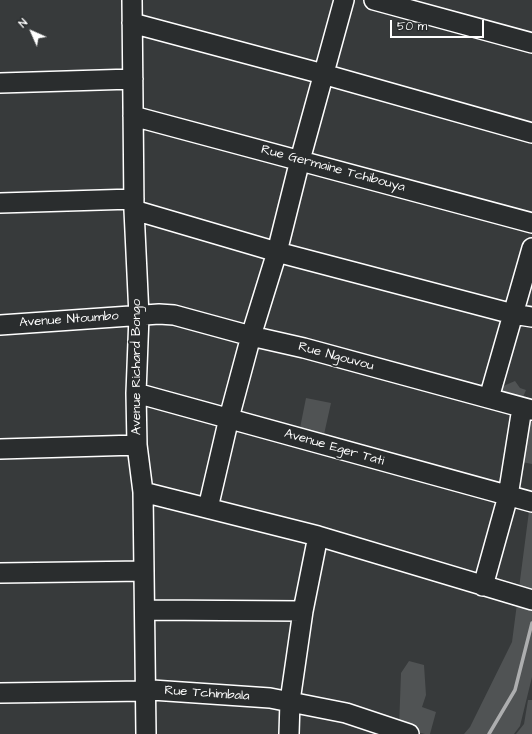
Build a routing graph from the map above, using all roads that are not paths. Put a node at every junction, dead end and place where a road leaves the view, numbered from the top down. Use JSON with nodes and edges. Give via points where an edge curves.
{"nodes":[{"id":1,"x":132,"y":0,"type":"edge"},
{"id":2,"x":344,"y":0,"type":"edge"},
{"id":3,"x":374,"y":0,"type":"edge"},
{"id":4,"x":132,"y":23,"type":"junction"},
{"id":5,"x":532,"y":43,"type":"edge"},
{"id":6,"x":324,"y":74,"type":"junction"},
{"id":7,"x":133,"y":79,"type":"junction"},
{"id":8,"x":0,"y":83,"type":"edge"},
{"id":9,"x":133,"y":116,"type":"junction"},
{"id":10,"x":532,"y":134,"type":"edge"},
{"id":11,"x":300,"y":160,"type":"junction"},
{"id":12,"x":0,"y":203,"type":"edge"},
{"id":13,"x":134,"y":205,"type":"junction"},
{"id":14,"x":532,"y":223,"type":"edge"},
{"id":15,"x":532,"y":248,"type":"edge"},
{"id":16,"x":277,"y":252,"type":"junction"},
{"id":17,"x":513,"y":314,"type":"junction"},
{"id":18,"x":139,"y":316,"type":"junction"},
{"id":19,"x":532,"y":317,"type":"edge"},
{"id":20,"x":0,"y":325,"type":"edge"},
{"id":21,"x":251,"y":336,"type":"junction"},
{"id":22,"x":136,"y":393,"type":"junction"},
{"id":23,"x":489,"y":398,"type":"junction"},
{"id":24,"x":527,"y":409,"type":"edge"},
{"id":25,"x":229,"y":418,"type":"junction"},
{"id":26,"x":137,"y":445,"type":"junction"},
{"id":27,"x":0,"y":449,"type":"edge"},
{"id":28,"x":143,"y":492,"type":"junction"},
{"id":29,"x":508,"y":496,"type":"junction"},
{"id":30,"x":532,"y":502,"type":"edge"},
{"id":31,"x":208,"y":508,"type":"junction"},
{"id":32,"x":318,"y":536,"type":"junction"},
{"id":33,"x":144,"y":571,"type":"junction"},
{"id":34,"x":0,"y":573,"type":"edge"},
{"id":35,"x":483,"y":586,"type":"junction"},
{"id":36,"x":532,"y":600,"type":"edge"},
{"id":37,"x":145,"y":610,"type":"junction"},
{"id":38,"x":303,"y":611,"type":"junction"},
{"id":39,"x":145,"y":691,"type":"junction"},
{"id":40,"x":0,"y":692,"type":"edge"},
{"id":41,"x":290,"y":701,"type":"junction"},
{"id":42,"x":146,"y":734,"type":"edge"},
{"id":43,"x":289,"y":734,"type":"edge"},
{"id":44,"x":409,"y":734,"type":"edge"}],
"edges":[{"from":1,"to":4,"type":"street","name":"Avenue Richard Bongo"},
{"from":2,"to":6,"type":"street"},
{"from":3,"to":5,"type":"street"},
{"from":4,"to":6,"type":"street"},
{"from":4,"to":7,"type":"street","name":"Avenue Richard Bongo"},
{"from":6,"to":10,"type":"street"},
{"from":6,"to":11,"type":"street"},
{"from":7,"to":8,"type":"street"},
{"from":7,"to":9,"type":"street","name":"Avenue Richard Bongo"},
{"from":9,"to":11,"type":"street","name":"Rue Germaine Tchibouya"},
{"from":9,"to":13,"type":"street","name":"Avenue Richard Bongo"},
{"from":11,"to":14,"type":"street","name":"Rue Germaine Tchibouya"},
{"from":11,"to":16,"type":"street"},
{"from":12,"to":13,"type":"street"},
{"from":13,"to":16,"type":"street"},
{"from":13,"to":18,"type":"street","name":"Avenue Richard Bongo"},
{"from":15,"to":17,"type":"street"},
{"from":16,"to":17,"type":"street"},
{"from":16,"to":21,"type":"street"},
{"from":17,"to":19,"type":"street"},
{"from":17,"to":23,"type":"street"},
{"from":18,"to":20,"type":"street","name":"Avenue Ntoumbo"},
{"from":18,"to":21,"type":"street","name":"Rue Ngouvou","via":[[174,315]]},
{"from":18,"to":22,"type":"street","name":"Avenue Richard Bongo"},
{"from":21,"to":23,"type":"street","name":"Rue Ngouvou"},
{"from":21,"to":25,"type":"street"},
{"from":22,"to":25,"type":"street","name":"Avenue Eger Tati"},
{"from":22,"to":26,"type":"street","name":"Avenue Richard Bongo"},
{"from":23,"to":24,"type":"street","name":"Rue Ngouvou"},
{"from":24,"to":29,"type":"street"},
{"from":25,"to":29,"type":"street","name":"Avenue Eger Tati"},
{"from":25,"to":31,"type":"street"},
{"from":26,"to":27,"type":"street"},
{"from":26,"to":28,"type":"street","name":"Avenue Richard Bongo"},
{"from":28,"to":31,"type":"street"},
{"from":28,"to":33,"type":"street","name":"Avenue Richard Bongo"},
{"from":29,"to":30,"type":"street","name":"Avenue Eger Tati"},
{"from":29,"to":35,"type":"street"},
{"from":31,"to":32,"type":"street"},
{"from":32,"to":35,"type":"street"},
{"from":32,"to":38,"type":"street"},
{"from":33,"to":34,"type":"street"},
{"from":33,"to":37,"type":"street","name":"Avenue Richard Bongo"},
{"from":35,"to":36,"type":"street"},
{"from":37,"to":38,"type":"street"},
{"from":37,"to":39,"type":"street","name":"Avenue Richard Bongo"},
{"from":38,"to":41,"type":"street"},
{"from":39,"to":40,"type":"street","name":"Rue Tchimbala"},
{"from":39,"to":41,"type":"street","name":"Rue Tchimbala"},
{"from":39,"to":42,"type":"street","name":"Avenue Richard Bongo"},
{"from":41,"to":43,"type":"street"},
{"from":41,"to":44,"type":"street","name":"Rue Tchimbala","via":[[346,712]]}]}
